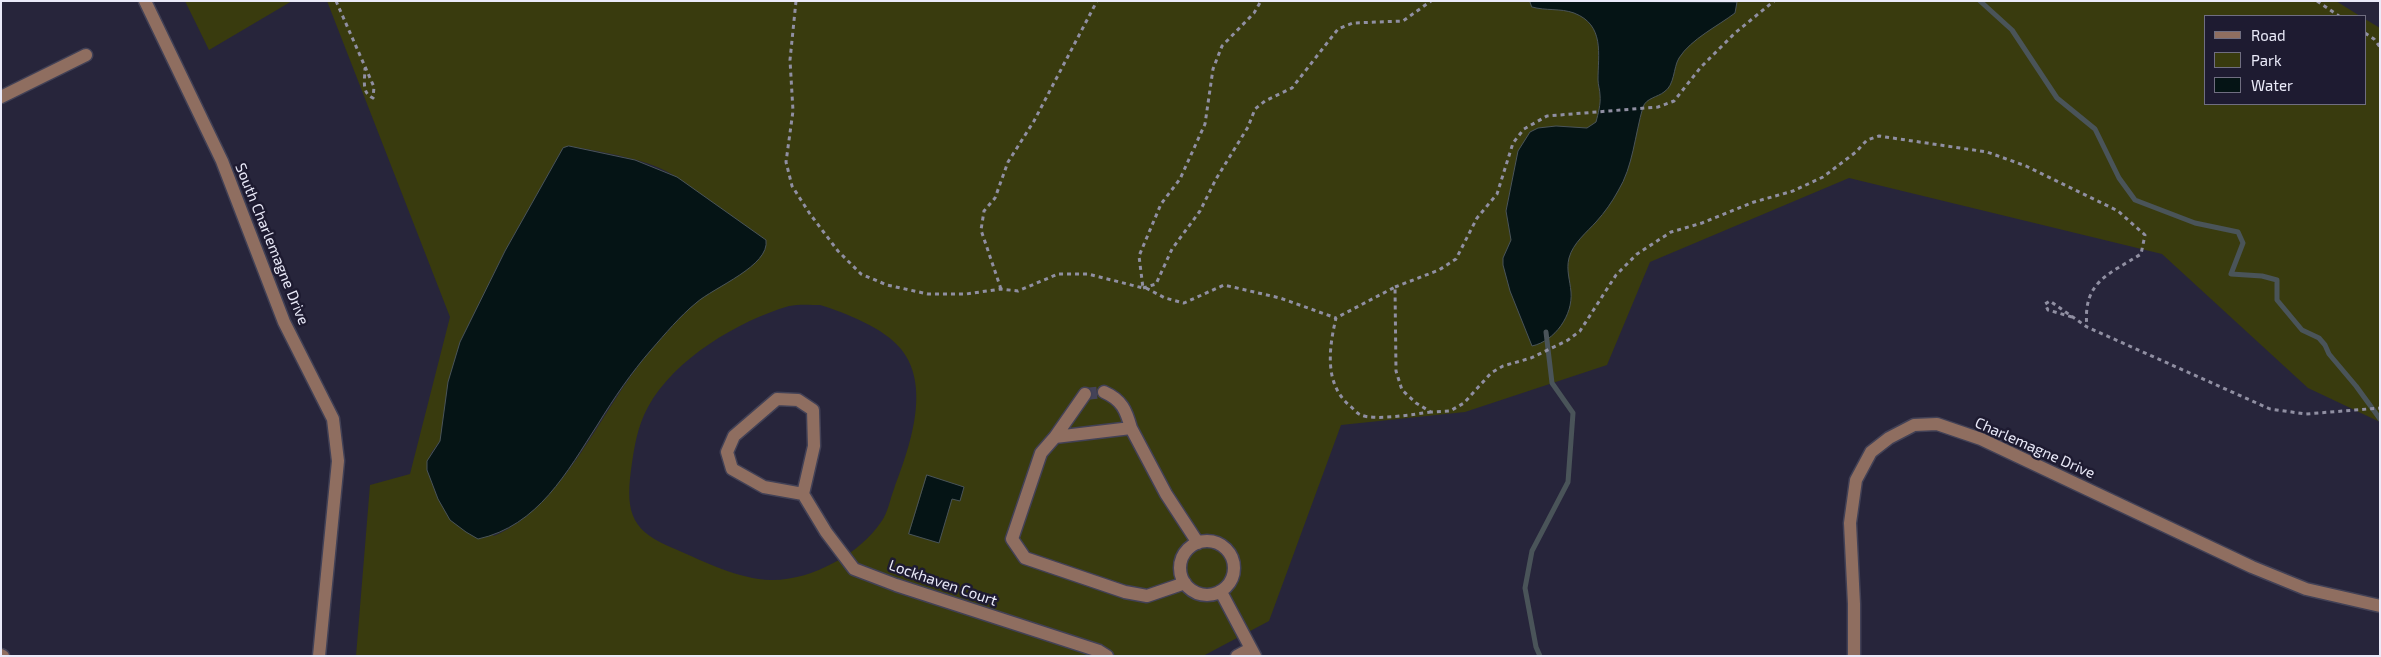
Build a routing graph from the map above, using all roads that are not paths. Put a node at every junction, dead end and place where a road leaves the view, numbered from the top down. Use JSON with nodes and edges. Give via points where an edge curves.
{"nodes":[{"id":1,"x":145,"y":1,"type":"edge"},
{"id":2,"x":86,"y":55,"type":"dead end"},
{"id":3,"x":1,"y":97,"type":"edge"},
{"id":4,"x":1104,"y":392,"type":"tunnel mouth"},
{"id":5,"x":1085,"y":394,"type":"dead end"},
{"id":6,"x":1131,"y":428,"type":"junction"},
{"id":7,"x":1055,"y":437,"type":"junction"},
{"id":8,"x":803,"y":494,"type":"junction"},
{"id":9,"x":1198,"y":543,"type":"junction"},
{"id":10,"x":1185,"y":583,"type":"junction"},
{"id":11,"x":1221,"y":592,"type":"junction"},
{"id":12,"x":2380,"y":606,"type":"edge"},
{"id":13,"x":1253,"y":652,"type":"edge"},
{"id":14,"x":319,"y":656,"type":"edge"},
{"id":15,"x":1107,"y":656,"type":"edge"},
{"id":16,"x":1237,"y":656,"type":"edge"},
{"id":17,"x":1854,"y":656,"type":"edge"}],
"edges":[{"from":1,"to":14,"type":"street","name":"South Charlemagne Drive","via":[[222,160],[284,322],[333,420],[338,461]]},
{"from":2,"to":3,"type":"street"},
{"from":4,"to":6,"type":"street","via":[[1116,398],[1127,412]]},
{"from":5,"to":7,"type":"street"},
{"from":6,"to":7,"type":"street"},
{"from":6,"to":9,"type":"street","via":[[1166,494]]},
{"from":7,"to":10,"type":"street","via":[[1041,453],[1012,539],[1025,558],[1125,592],[1147,596]]},
{"from":8,"to":8,"type":"street","via":[[814,446],[813,410],[798,400],[778,399],[734,436],[727,452],[732,470],[764,487]]},
{"from":8,"to":15,"type":"street","name":"Lockhaven Court","via":[[854,569]]},
{"from":9,"to":10,"type":"street","via":[[1184,554],[1181,563]]},
{"from":9,"to":11,"type":"street","via":[[1216,542],[1230,553],[1234,561],[1233,579]]},
{"from":10,"to":11,"type":"street","via":[[1195,593]]},
{"from":11,"to":13,"type":"street"},
{"from":12,"to":17,"type":"street","name":"Charlemagne Drive","via":[[2306,589],[2252,567],[1981,439],[1937,424],[1914,425],[1871,452],[1856,480],[1850,523]]},
{"from":13,"to":16,"type":"street"}]}
